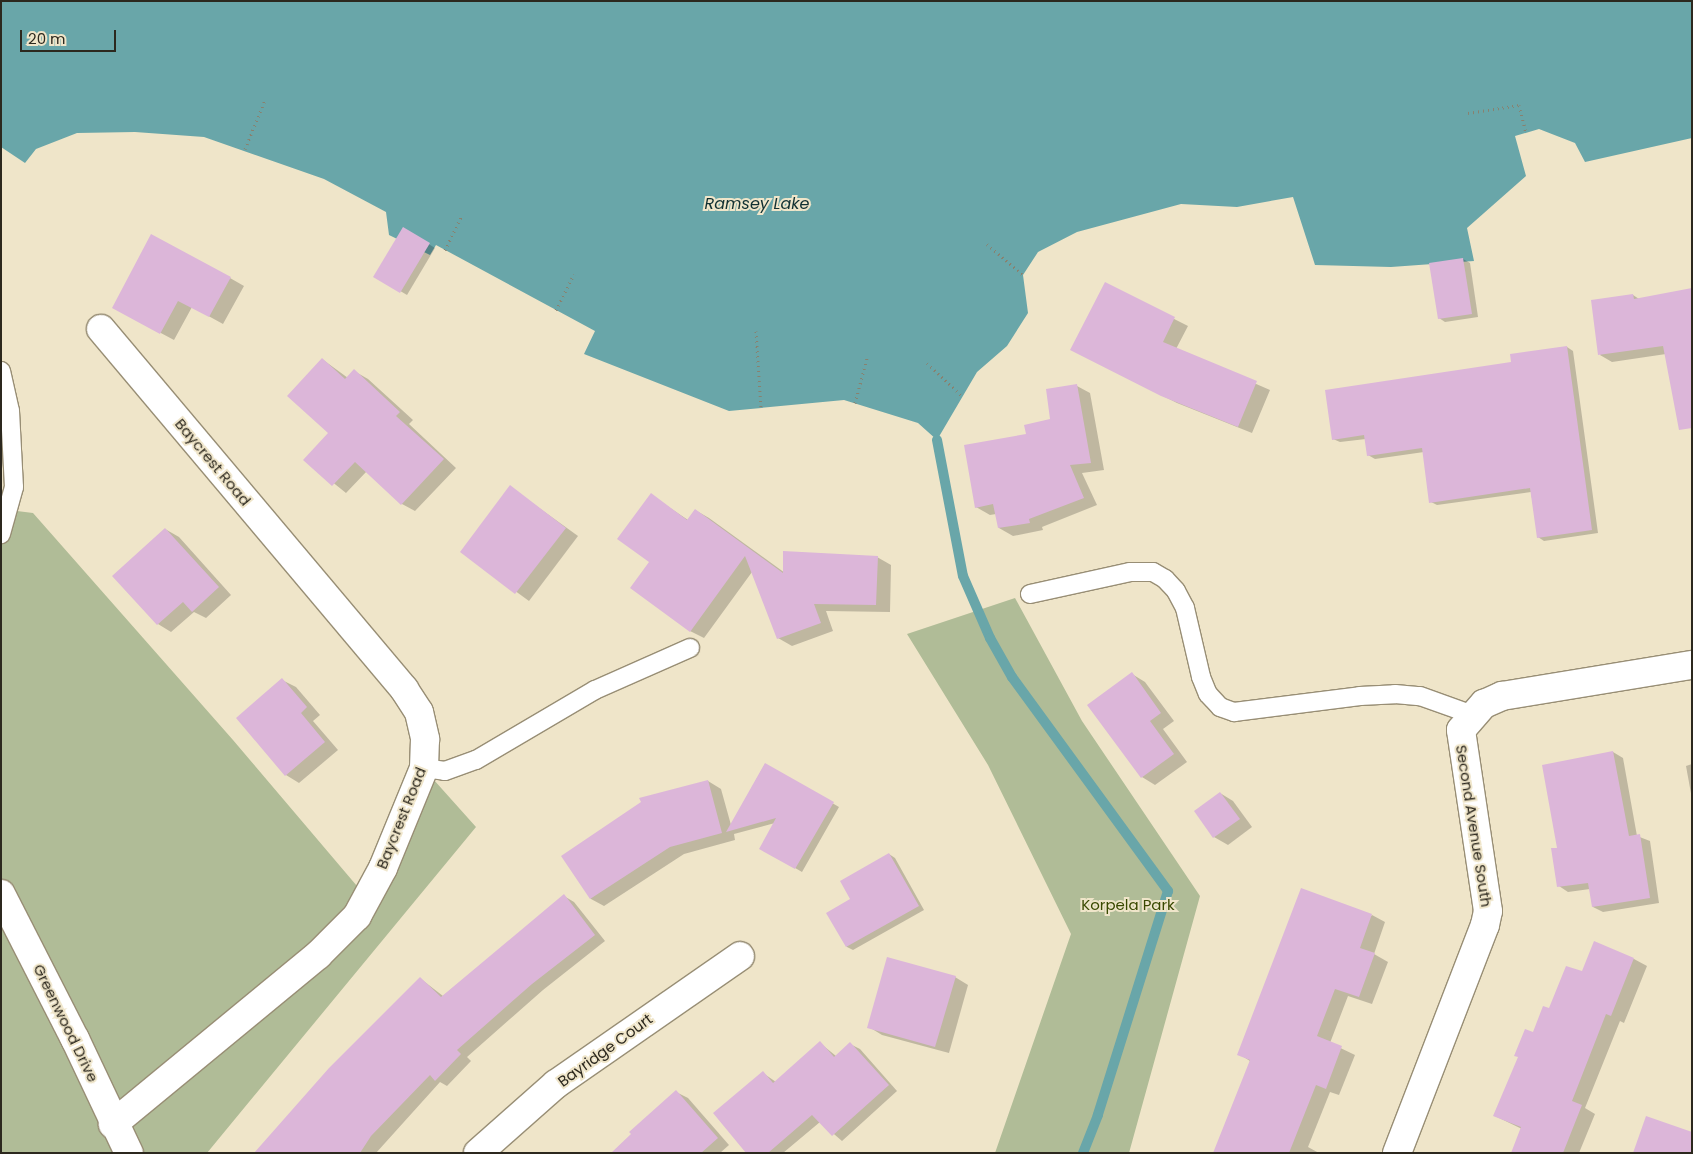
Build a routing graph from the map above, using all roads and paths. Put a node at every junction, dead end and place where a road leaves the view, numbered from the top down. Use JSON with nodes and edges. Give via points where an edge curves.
{"nodes":[{"id":1,"x":265,"y":100,"type":"dead end"},
{"id":2,"x":1468,"y":113,"type":"dead end"},
{"id":3,"x":1526,"y":133,"type":"dead end"},
{"id":4,"x":244,"y":149,"type":"dead end"},
{"id":5,"x":462,"y":215,"type":"dead end"},
{"id":6,"x":986,"y":244,"type":"dead end"},
{"id":7,"x":445,"y":250,"type":"dead end"},
{"id":8,"x":574,"y":274,"type":"dead end"},
{"id":9,"x":1023,"y":275,"type":"dead end"},
{"id":10,"x":556,"y":310,"type":"dead end"},
{"id":11,"x":101,"y":330,"type":"dead end"},
{"id":12,"x":756,"y":331,"type":"dead end"},
{"id":13,"x":867,"y":358,"type":"dead end"},
{"id":14,"x":927,"y":363,"type":"dead end"},
{"id":15,"x":1,"y":371,"type":"edge"},
{"id":16,"x":962,"y":396,"type":"dead end"},
{"id":17,"x":855,"y":403,"type":"dead end"},
{"id":18,"x":761,"y":408,"type":"dead end"},
{"id":19,"x":1,"y":534,"type":"edge"},
{"id":20,"x":1030,"y":594,"type":"dead end"},
{"id":21,"x":690,"y":648,"type":"dead end"},
{"id":22,"x":1692,"y":665,"type":"edge"},
{"id":23,"x":1472,"y":715,"type":"junction"},
{"id":24,"x":424,"y":768,"type":"junction"},
{"id":25,"x":1,"y":894,"type":"edge"},
{"id":26,"x":740,"y":956,"type":"dead end"},
{"id":27,"x":113,"y":1124,"type":"junction"},
{"id":28,"x":129,"y":1153,"type":"edge"},
{"id":29,"x":478,"y":1153,"type":"edge"},
{"id":30,"x":1397,"y":1153,"type":"edge"}],
"edges":[{"from":1,"to":4,"type":"path"},
{"from":2,"to":3,"type":"path","via":[[1519,105]]},
{"from":5,"to":7,"type":"path"},
{"from":6,"to":9,"type":"path"},
{"from":8,"to":10,"type":"path"},
{"from":11,"to":24,"type":"street","name":"Baycrest Road","via":[[404,689],[419,712],[424,739]]},
{"from":12,"to":18,"type":"path"},
{"from":13,"to":17,"type":"path"},
{"from":14,"to":16,"type":"path"},
{"from":15,"to":19,"type":"lane","via":[[10,411],[14,486]]},
{"from":20,"to":23,"type":"lane","via":[[1130,572],[1152,572],[1165,579],[1176,590],[1185,608],[1208,694],[1220,707],[1234,712],[1395,694],[1420,696]]},
{"from":21,"to":24,"type":"lane","via":[[595,690],[476,760],[445,771]]},
{"from":22,"to":23,"type":"street","name":"Second Avenue South","via":[[1502,696],[1484,704]]},
{"from":23,"to":30,"type":"street","name":"Second Avenue South","via":[[1461,730],[1460,743],[1488,911]]},
{"from":24,"to":27,"type":"street","name":"Baycrest Road","via":[[383,868],[357,916],[318,956]]},
{"from":25,"to":27,"type":"street","name":"Greenwood Drive","via":[[75,1039]]},
{"from":26,"to":29,"type":"street","name":"Bayridge Court","via":[[563,1079]]},
{"from":27,"to":28,"type":"street","name":"Greenwood Drive"}]}
